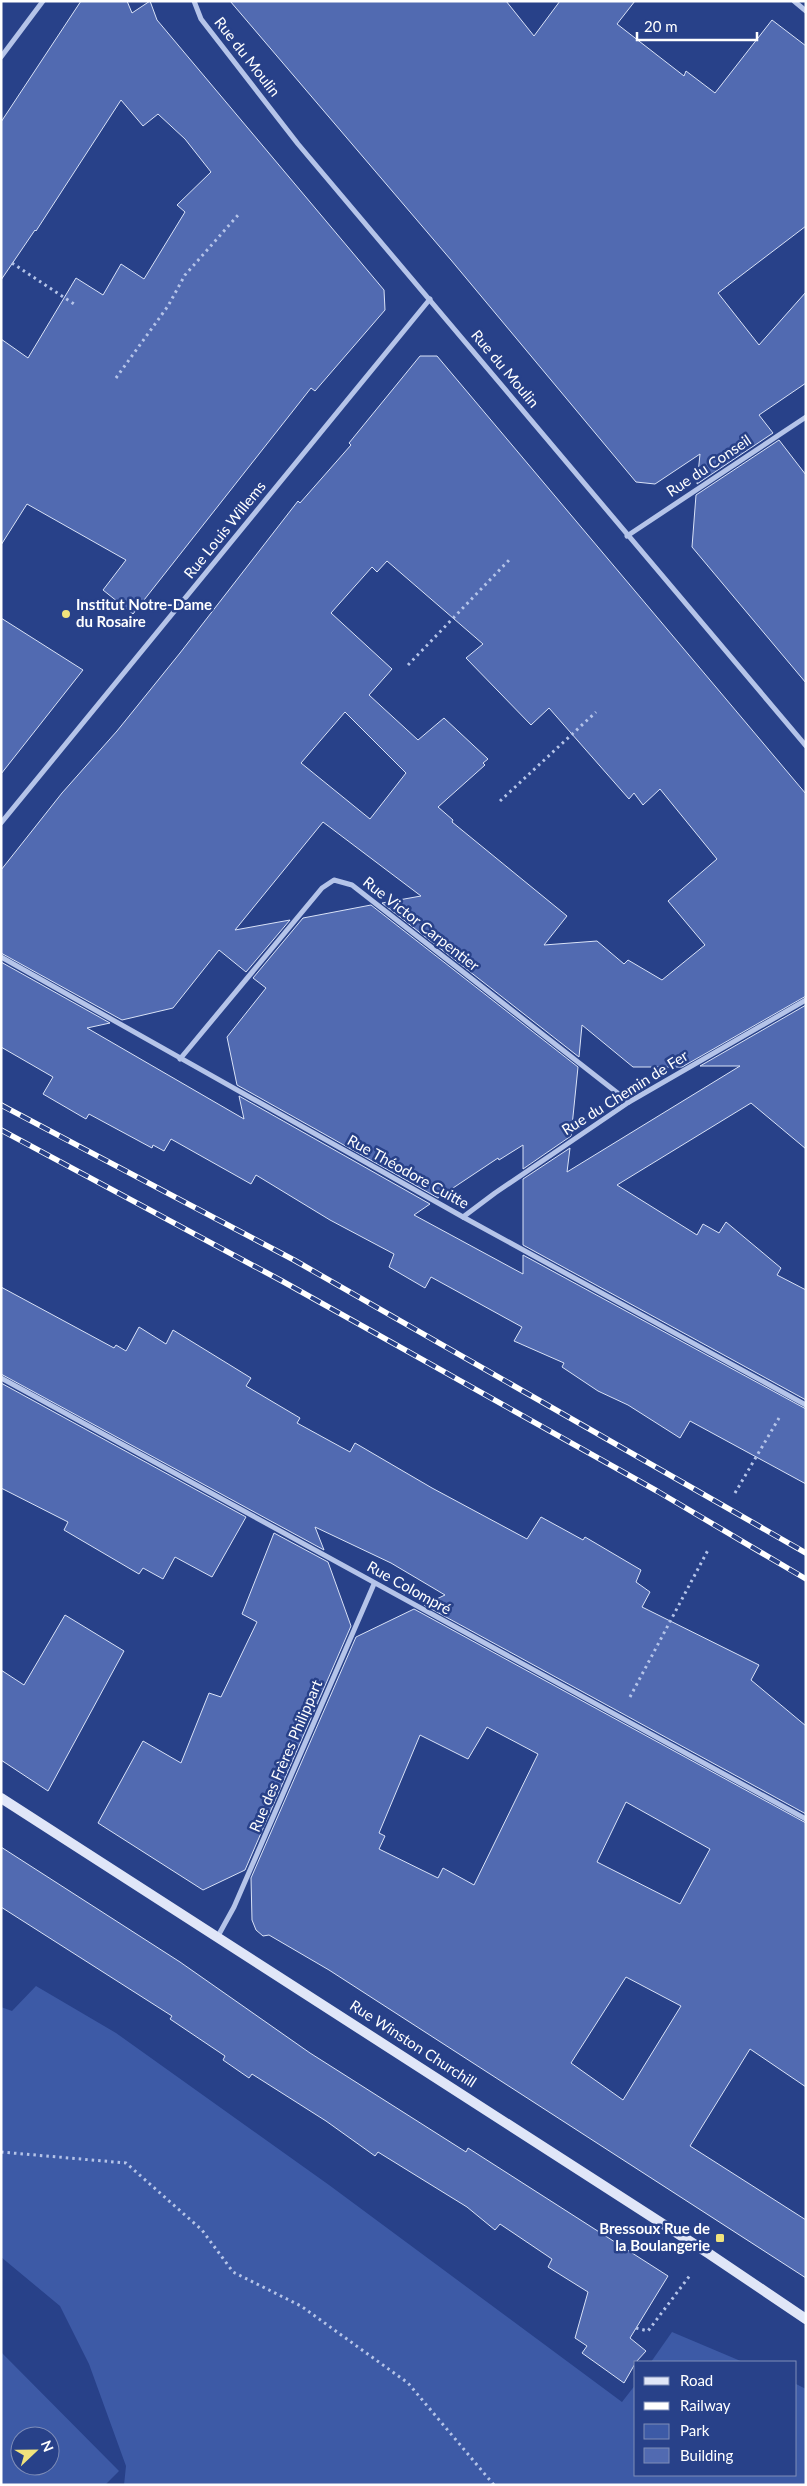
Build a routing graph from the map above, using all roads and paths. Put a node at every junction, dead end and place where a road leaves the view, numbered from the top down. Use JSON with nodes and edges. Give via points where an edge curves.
{"nodes":[{"id":1,"x":43,"y":1,"type":"edge"},
{"id":2,"x":194,"y":1,"type":"edge"},
{"id":3,"x":794,"y":1,"type":"edge"},
{"id":4,"x":806,"y":10,"type":"edge"},
{"id":5,"x":1,"y":57,"type":"edge"},
{"id":6,"x":239,"y":214,"type":"dead end"},
{"id":7,"x":12,"y":263,"type":"dead end"},
{"id":8,"x":430,"y":300,"type":"junction"},
{"id":9,"x":77,"y":306,"type":"dead end"},
{"id":10,"x":116,"y":378,"type":"dead end"},
{"id":11,"x":806,"y":417,"type":"edge"},
{"id":12,"x":627,"y":536,"type":"junction"},
{"id":13,"x":511,"y":558,"type":"dead end"},
{"id":14,"x":408,"y":665,"type":"dead end"},
{"id":15,"x":596,"y":712,"type":"dead end"},
{"id":16,"x":806,"y":746,"type":"edge"},
{"id":17,"x":500,"y":801,"type":"dead end"},
{"id":18,"x":1,"y":823,"type":"edge"},
{"id":19,"x":1,"y":957,"type":"edge"},
{"id":20,"x":806,"y":1000,"type":"edge"},
{"id":21,"x":180,"y":1059,"type":"junction"},
{"id":22,"x":629,"y":1102,"type":"junction"},
{"id":23,"x":463,"y":1217,"type":"junction"},
{"id":24,"x":1,"y":1378,"type":"edge"},
{"id":25,"x":793,"y":1398,"type":"junction"},
{"id":26,"x":806,"y":1405,"type":"edge"},
{"id":27,"x":735,"y":1493,"type":"dead end"},
{"id":28,"x":708,"y":1550,"type":"dead end"},
{"id":29,"x":374,"y":1584,"type":"junction"},
{"id":30,"x":617,"y":1716,"type":"junction"},
{"id":31,"x":1,"y":1798,"type":"edge"},
{"id":32,"x":806,"y":1819,"type":"edge"},
{"id":33,"x":218,"y":1936,"type":"junction"},
{"id":34,"x":1,"y":2152,"type":"edge"},
{"id":35,"x":682,"y":2285,"type":"dead end"},
{"id":36,"x":806,"y":2319,"type":"edge"},
{"id":37,"x":636,"y":2328,"type":"dead end"},
{"id":38,"x":494,"y":2485,"type":"edge"}],
"edges":[{"from":1,"to":5,"type":"street"},
{"from":2,"to":8,"type":"street","name":"Rue du Moulin","via":[[201,19],[298,144]]},
{"from":3,"to":4,"type":"street"},
{"from":6,"to":10,"type":"path","via":[[185,275],[168,306]]},
{"from":7,"to":9,"type":"path"},
{"from":8,"to":12,"type":"street","name":"Rue du Moulin"},
{"from":8,"to":18,"type":"street","name":"Rue Louis Willems"},
{"from":11,"to":12,"type":"street","name":"Rue du Conseil"},
{"from":12,"to":16,"type":"street","name":"Rue du Moulin"},
{"from":13,"to":14,"type":"path"},
{"from":15,"to":17,"type":"path"},
{"from":19,"to":21,"type":"street","name":"Rue Théodore Cuitte"},
{"from":20,"to":22,"type":"street","name":"Rue du Chemin de Fer"},
{"from":21,"to":22,"type":"street","name":"Rue Victor Carpentier","via":[[322,888],[334,880],[352,885]]},
{"from":21,"to":23,"type":"street","name":"Rue Théodore Cuitte"},
{"from":22,"to":23,"type":"street","name":"Rue du Chemin de Fer"},
{"from":23,"to":25,"type":"street","name":"Rue Théodore Cuitte"},
{"from":24,"to":29,"type":"street","name":"Rue Colompré"},
{"from":25,"to":26,"type":"street","name":"Rue Théodore Cuitte"},
{"from":25,"to":27,"type":"path"},
{"from":28,"to":30,"type":"path","via":[[634,1692]]},
{"from":29,"to":30,"type":"street","name":"Rue Colompré"},
{"from":29,"to":33,"type":"street","name":"Rue des Frères Philippart","via":[[234,1907]]},
{"from":30,"to":32,"type":"street","name":"Rue Colompré"},
{"from":31,"to":33,"type":"main road","name":"Rue Winston Churchill"},
{"from":33,"to":36,"type":"main road","name":"Rue Winston Churchill"},
{"from":34,"to":38,"type":"path","via":[[126,2163],[202,2230],[233,2272],[301,2306],[408,2383]]},
{"from":35,"to":37,"type":"path","via":[[648,2331]]}]}
